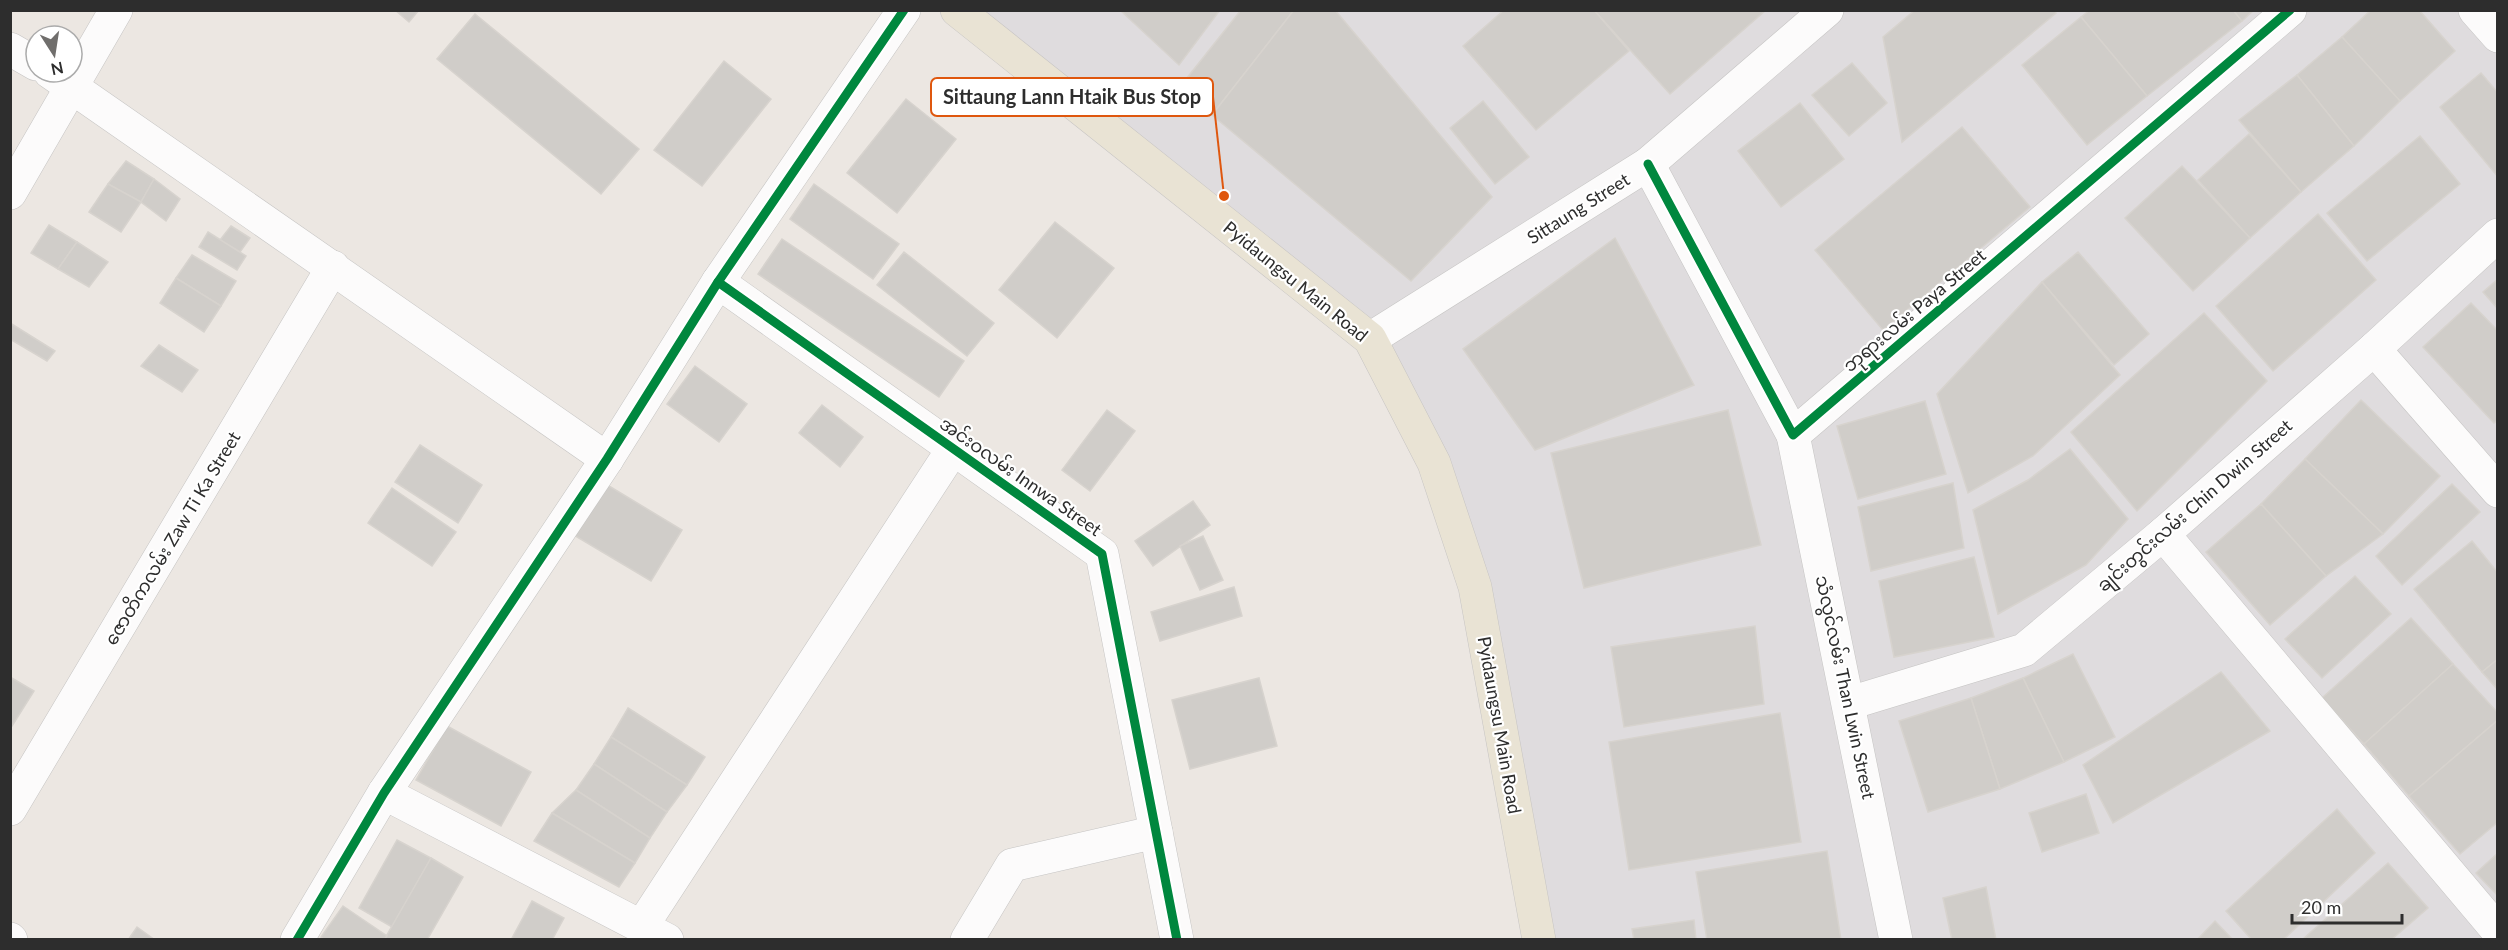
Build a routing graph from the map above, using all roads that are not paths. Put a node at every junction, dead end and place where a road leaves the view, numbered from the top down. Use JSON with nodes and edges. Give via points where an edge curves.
{"nodes":[{"id":1,"x":116,"y":10,"type":"edge"},
{"id":2,"x":904,"y":10,"type":"edge"},
{"id":3,"x":957,"y":10,"type":"edge"},
{"id":4,"x":1827,"y":10,"type":"edge"},
{"id":5,"x":2290,"y":10,"type":"edge"},
{"id":6,"x":2475,"y":10,"type":"edge"},
{"id":7,"x":2498,"y":36,"type":"edge"},
{"id":8,"x":10,"y":49,"type":"edge"},
{"id":9,"x":84,"y":51,"type":"edge"},
{"id":10,"x":24,"y":57,"type":"edge"},
{"id":11,"x":60,"y":84,"type":"edge"},
{"id":12,"x":69,"y":84,"type":"edge"},
{"id":13,"x":1648,"y":164,"type":"junction"},
{"id":14,"x":10,"y":193,"type":"edge"},
{"id":15,"x":2498,"y":236,"type":"edge"},
{"id":16,"x":333,"y":267,"type":"junction"},
{"id":17,"x":718,"y":282,"type":"junction"},
{"id":18,"x":1370,"y":339,"type":"junction"},
{"id":19,"x":2374,"y":349,"type":"junction"},
{"id":20,"x":1793,"y":435,"type":"junction"},
{"id":21,"x":953,"y":449,"type":"junction"},
{"id":22,"x":607,"y":459,"type":"junction"},
{"id":23,"x":2498,"y":491,"type":"edge"},
{"id":24,"x":2163,"y":534,"type":"junction"},
{"id":25,"x":1850,"y":703,"type":"junction"},
{"id":26,"x":384,"y":793,"type":"junction"},
{"id":27,"x":10,"y":809,"type":"edge"},
{"id":28,"x":1156,"y":832,"type":"junction"},
{"id":29,"x":2498,"y":931,"type":"edge"},
{"id":30,"x":655,"y":933,"type":"edge"},
{"id":31,"x":297,"y":939,"type":"edge"},
{"id":32,"x":967,"y":939,"type":"edge"},
{"id":33,"x":1177,"y":939,"type":"edge"},
{"id":34,"x":1539,"y":939,"type":"edge"},
{"id":35,"x":1896,"y":939,"type":"edge"}],
"edges":[{"from":1,"to":9,"type":"street"},
{"from":2,"to":17,"type":"street"},
{"from":3,"to":18,"type":"main road","name":"Pyidaungsu Main Road"},
{"from":4,"to":13,"type":"street","name":"Sittaung Street"},
{"from":5,"to":20,"type":"street","name":"ဘုရားလမ်း Paya Street"},
{"from":6,"to":7,"type":"street"},
{"from":8,"to":10,"type":"street"},
{"from":11,"to":14,"type":"street"},
{"from":12,"to":16,"type":"street"},
{"from":13,"to":18,"type":"street","name":"Sittaung Street"},
{"from":13,"to":20,"type":"street"},
{"from":15,"to":19,"type":"street","name":"ချင်းတွင်းလမ်း Chin Dwin Street"},
{"from":16,"to":22,"type":"street"},
{"from":16,"to":27,"type":"street","name":"ဇောတိကလမ်း Zaw Ti Ka Street"},
{"from":17,"to":21,"type":"street","name":"အင်းဝလမ်း Innwa Street"},
{"from":17,"to":22,"type":"street"},
{"from":18,"to":34,"type":"main road","name":"Pyidaungsu Main Road","via":[[1434,463],[1475,587]]},
{"from":19,"to":23,"type":"street"},
{"from":19,"to":24,"type":"street","name":"ချင်းတွင်းလမ်း Chin Dwin Street"},
{"from":20,"to":25,"type":"street","name":"သံလွင်လမ်း Than Lwin Street"},
{"from":21,"to":28,"type":"street","name":"အင်းဝလမ်း Innwa Street","via":[[1102,554]]},
{"from":21,"to":30,"type":"street"},
{"from":22,"to":26,"type":"street"},
{"from":24,"to":25,"type":"street","name":"ချင်းတွင်းလမ်း Chin Dwin Street","via":[[2024,650]]},
{"from":24,"to":29,"type":"street"},
{"from":25,"to":35,"type":"street","name":"သံလွင်လမ်း Than Lwin Street"},
{"from":26,"to":30,"type":"street"},
{"from":26,"to":31,"type":"street"},
{"from":28,"to":32,"type":"street","via":[[1012,865]]},
{"from":28,"to":33,"type":"street","name":"အင်းဝလမ်း Innwa Street"}]}
